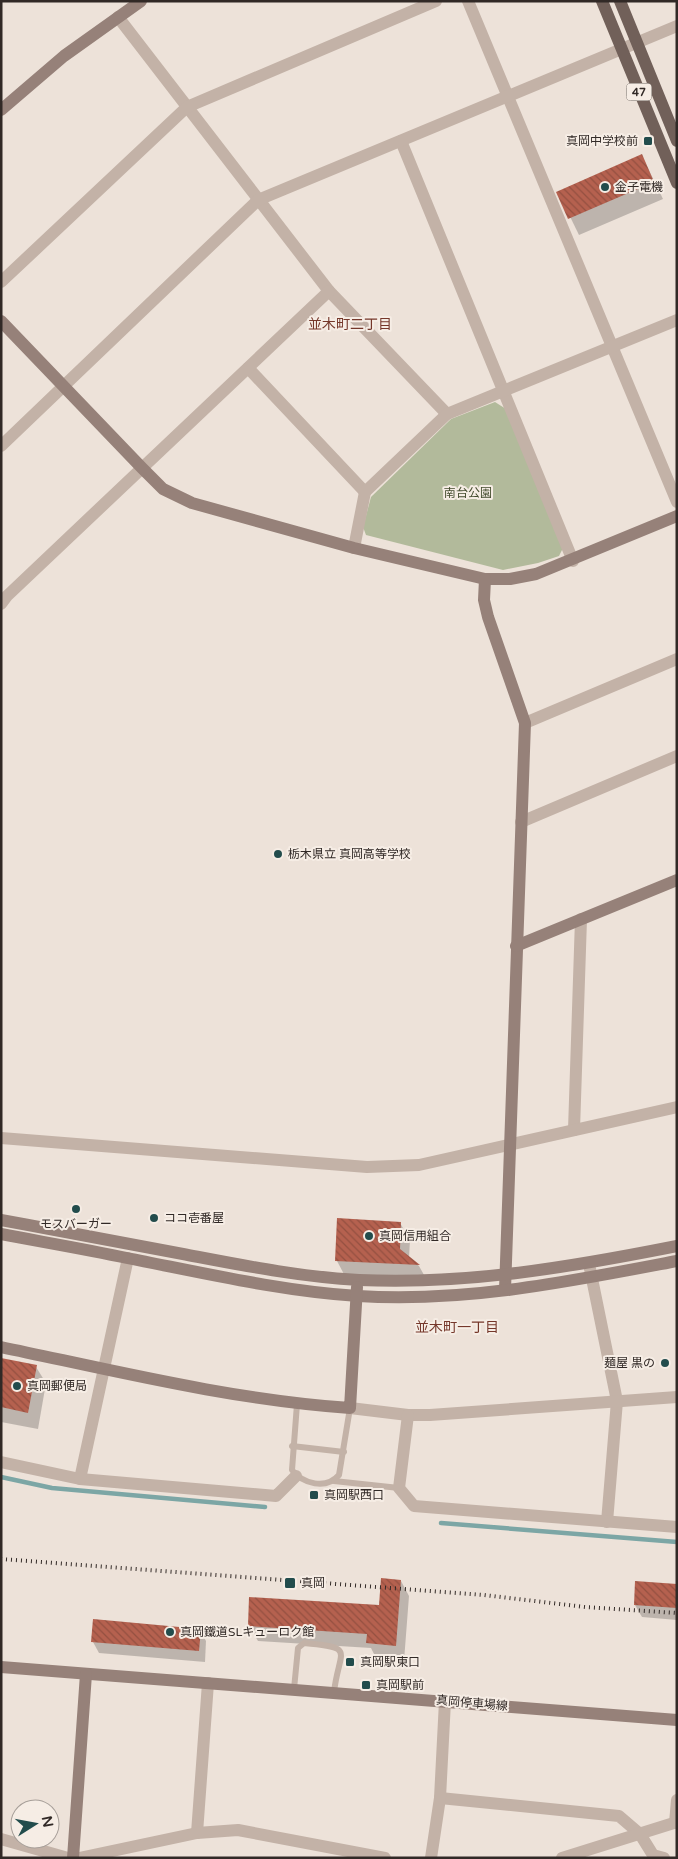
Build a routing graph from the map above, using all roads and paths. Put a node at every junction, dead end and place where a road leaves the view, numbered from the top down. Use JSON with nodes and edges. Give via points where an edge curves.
{"nodes":[{"id":1,"x":141,"y":1,"type":"edge"},
{"id":2,"x":436,"y":1,"type":"edge"},
{"id":3,"x":468,"y":1,"type":"edge"},
{"id":4,"x":602,"y":1,"type":"edge"},
{"id":5,"x":620,"y":1,"type":"edge"},
{"id":6,"x":118,"y":16,"type":"junction"},
{"id":7,"x":677,"y":26,"type":"edge"},
{"id":8,"x":637,"y":43,"type":"junction"},
{"id":9,"x":622,"y":49,"type":"junction"},
{"id":10,"x":508,"y":96,"type":"junction"},
{"id":11,"x":187,"y":107,"type":"junction"},
{"id":12,"x":1,"y":110,"type":"edge"},
{"id":13,"x":401,"y":141,"type":"junction"},
{"id":14,"x":677,"y":141,"type":"edge"},
{"id":15,"x":677,"y":183,"type":"edge"},
{"id":16,"x":258,"y":200,"type":"junction"},
{"id":17,"x":1,"y":282,"type":"edge"},
{"id":18,"x":329,"y":291,"type":"junction"},
{"id":19,"x":677,"y":320,"type":"edge"},
{"id":20,"x":1,"y":321,"type":"edge"},
{"id":21,"x":611,"y":346,"type":"junction"},
{"id":22,"x":248,"y":368,"type":"junction"},
{"id":23,"x":64,"y":386,"type":"junction"},
{"id":24,"x":504,"y":390,"type":"junction"},
{"id":25,"x":447,"y":414,"type":"junction"},
{"id":26,"x":1,"y":446,"type":"edge"},
{"id":27,"x":142,"y":468,"type":"junction"},
{"id":28,"x":365,"y":492,"type":"junction"},
{"id":29,"x":677,"y":502,"type":"edge"},
{"id":30,"x":677,"y":516,"type":"edge"},
{"id":31,"x":354,"y":548,"type":"junction"},
{"id":32,"x":573,"y":561,"type":"junction"},
{"id":33,"x":485,"y":579,"type":"junction"},
{"id":34,"x":1,"y":604,"type":"edge"},
{"id":35,"x":677,"y":659,"type":"edge"},
{"id":36,"x":525,"y":723,"type":"junction"},
{"id":37,"x":677,"y":756,"type":"edge"},
{"id":38,"x":521,"y":822,"type":"junction"},
{"id":39,"x":677,"y":880,"type":"edge"},
{"id":40,"x":581,"y":919,"type":"junction"},
{"id":41,"x":516,"y":946,"type":"junction"},
{"id":42,"x":677,"y":1107,"type":"edge"},
{"id":43,"x":574,"y":1130,"type":"junction"},
{"id":44,"x":1,"y":1138,"type":"edge"},
{"id":45,"x":1,"y":1220,"type":"edge"},
{"id":46,"x":1,"y":1234,"type":"edge"},
{"id":47,"x":677,"y":1246,"type":"edge"},
{"id":48,"x":128,"y":1258,"type":"junction"},
{"id":49,"x":677,"y":1261,"type":"edge"},
{"id":50,"x":590,"y":1264,"type":"junction"},
{"id":51,"x":505,"y":1276,"type":"junction"},
{"id":52,"x":592,"y":1277,"type":"junction"},
{"id":53,"x":356,"y":1280,"type":"junction"},
{"id":54,"x":504,"y":1290,"type":"junction"},
{"id":55,"x":358,"y":1296,"type":"junction"},
{"id":56,"x":1,"y":1347,"type":"edge"},
{"id":57,"x":104,"y":1369,"type":"junction"},
{"id":58,"x":677,"y":1397,"type":"edge"},
{"id":59,"x":617,"y":1401,"type":"junction"},
{"id":60,"x":297,"y":1404,"type":"junction"},
{"id":61,"x":350,"y":1408,"type":"junction"},
{"id":62,"x":408,"y":1415,"type":"junction"},
{"id":63,"x":292,"y":1446,"type":"junction"},
{"id":64,"x":344,"y":1452,"type":"junction"},
{"id":65,"x":1,"y":1462,"type":"edge"},
{"id":66,"x":296,"y":1476,"type":"junction"},
{"id":67,"x":80,"y":1479,"type":"junction"},
{"id":68,"x":334,"y":1481,"type":"junction"},
{"id":69,"x":399,"y":1488,"type":"junction"},
{"id":70,"x":607,"y":1522,"type":"junction"},
{"id":71,"x":677,"y":1527,"type":"edge"},
{"id":72,"x":1,"y":1667,"type":"edge"},
{"id":73,"x":86,"y":1674,"type":"junction"},
{"id":74,"x":208,"y":1683,"type":"junction"},
{"id":75,"x":294,"y":1689,"type":"junction"},
{"id":76,"x":334,"y":1692,"type":"junction"},
{"id":77,"x":445,"y":1701,"type":"junction"},
{"id":78,"x":677,"y":1720,"type":"edge"},
{"id":79,"x":440,"y":1798,"type":"junction"},
{"id":80,"x":677,"y":1800,"type":"edge"},
{"id":81,"x":676,"y":1822,"type":"edge"},
{"id":82,"x":197,"y":1833,"type":"junction"},
{"id":83,"x":640,"y":1834,"type":"junction"},
{"id":84,"x":1,"y":1838,"type":"edge"},
{"id":85,"x":68,"y":1858,"type":"edge"},
{"id":86,"x":73,"y":1858,"type":"edge"},
{"id":87,"x":79,"y":1858,"type":"edge"},
{"id":88,"x":385,"y":1858,"type":"edge"},
{"id":89,"x":431,"y":1858,"type":"edge"},
{"id":90,"x":562,"y":1858,"type":"edge"},
{"id":91,"x":664,"y":1858,"type":"edge"}],
"edges":[{"from":1,"to":6,"type":"street"},
{"from":2,"to":11,"type":"street"},
{"from":3,"to":10,"type":"street"},
{"from":4,"to":9,"type":"main road","number":"47"},
{"from":5,"to":8,"type":"main road","number":"47"},
{"from":6,"to":11,"type":"street"},
{"from":6,"to":12,"type":"street","via":[[64,56]]},
{"from":7,"to":8,"type":"street"},
{"from":8,"to":9,"type":"street"},
{"from":8,"to":14,"type":"main road","number":"47"},
{"from":9,"to":10,"type":"street"},
{"from":9,"to":15,"type":"main road","number":"47"},
{"from":10,"to":13,"type":"street"},
{"from":10,"to":21,"type":"street"},
{"from":11,"to":16,"type":"street"},
{"from":11,"to":17,"type":"street"},
{"from":13,"to":16,"type":"street"},
{"from":13,"to":24,"type":"street"},
{"from":16,"to":18,"type":"street"},
{"from":16,"to":23,"type":"street"},
{"from":18,"to":22,"type":"street"},
{"from":18,"to":25,"type":"street"},
{"from":19,"to":21,"type":"street"},
{"from":20,"to":23,"type":"street"},
{"from":21,"to":24,"type":"street"},
{"from":21,"to":29,"type":"street"},
{"from":22,"to":27,"type":"street"},
{"from":22,"to":28,"type":"street"},
{"from":23,"to":26,"type":"street"},
{"from":23,"to":27,"type":"street"},
{"from":24,"to":25,"type":"street"},
{"from":24,"to":32,"type":"street"},
{"from":25,"to":28,"type":"street"},
{"from":27,"to":31,"type":"street","via":[[164,489],[192,503]]},
{"from":27,"to":34,"type":"street"},
{"from":28,"to":31,"type":"street"},
{"from":30,"to":32,"type":"street"},
{"from":31,"to":33,"type":"street"},
{"from":32,"to":33,"type":"street","via":[[536,574]]},
{"from":33,"to":36,"type":"street","via":[[484,600],[488,617]]},
{"from":35,"to":36,"type":"street"},
{"from":36,"to":38,"type":"street"},
{"from":37,"to":38,"type":"street"},
{"from":38,"to":41,"type":"street"},
{"from":39,"to":40,"type":"street"},
{"from":40,"to":41,"type":"street"},
{"from":40,"to":43,"type":"street"},
{"from":41,"to":51,"type":"street"},
{"from":42,"to":43,"type":"street"},
{"from":43,"to":44,"type":"street","via":[[419,1165],[367,1167]]},
{"from":45,"to":53,"type":"street","via":[[263,1270]]},
{"from":46,"to":48,"type":"street"},
{"from":47,"to":50,"type":"street"},
{"from":48,"to":55,"type":"street","via":[[258,1284]]},
{"from":48,"to":57,"type":"street"},
{"from":49,"to":52,"type":"street"},
{"from":50,"to":51,"type":"street"},
{"from":50,"to":52,"type":"street"},
{"from":51,"to":53,"type":"street"},
{"from":51,"to":54,"type":"street"},
{"from":52,"to":54,"type":"street"},
{"from":52,"to":59,"type":"street"},
{"from":53,"to":55,"type":"street"},
{"from":54,"to":55,"type":"street","via":[[447,1295]]},
{"from":55,"to":61,"type":"street"},
{"from":56,"to":57,"type":"street"},
{"from":57,"to":60,"type":"street"},
{"from":57,"to":67,"type":"street"},
{"from":58,"to":59,"type":"street"},
{"from":59,"to":62,"type":"street"},
{"from":59,"to":70,"type":"street"},
{"from":60,"to":61,"type":"street"},
{"from":60,"to":63,"type":"lane"},
{"from":61,"to":62,"type":"street"},
{"from":61,"to":64,"type":"lane"},
{"from":62,"to":69,"type":"street"},
{"from":63,"to":64,"type":"lane"},
{"from":63,"to":66,"type":"lane","via":[[292,1470]]},
{"from":64,"to":68,"type":"lane","via":[[339,1475]]},
{"from":65,"to":67,"type":"street"},
{"from":66,"to":67,"type":"street","via":[[276,1496]]},
{"from":66,"to":68,"type":"lane","via":[[312,1483]]},
{"from":68,"to":69,"type":"lane"},
{"from":69,"to":70,"type":"street","via":[[414,1506]]},
{"from":70,"to":71,"type":"street"},
{"from":72,"to":73,"type":"street","name":"真岡停車場線"},
{"from":73,"to":74,"type":"street","name":"真岡停車場線"},
{"from":73,"to":86,"type":"street"},
{"from":74,"to":75,"type":"street","name":"真岡停車場線"},
{"from":74,"to":82,"type":"street"},
{"from":75,"to":76,"type":"street","name":"真岡停車場線"},
{"from":75,"to":76,"type":"lane","via":[[298,1648],[304,1643],[340,1649],[341,1663]]},
{"from":76,"to":77,"type":"street","name":"真岡停車場線"},
{"from":77,"to":78,"type":"street","name":"真岡停車場線"},
{"from":77,"to":79,"type":"street"},
{"from":79,"to":83,"type":"street","via":[[619,1816]]},
{"from":79,"to":89,"type":"street"},
{"from":80,"to":81,"type":"street"},
{"from":81,"to":83,"type":"street"},
{"from":82,"to":87,"type":"street"},
{"from":82,"to":88,"type":"street","via":[[238,1830]]},
{"from":83,"to":90,"type":"street"},
{"from":83,"to":91,"type":"street","via":[[654,1855]]},
{"from":84,"to":85,"type":"street"}]}
